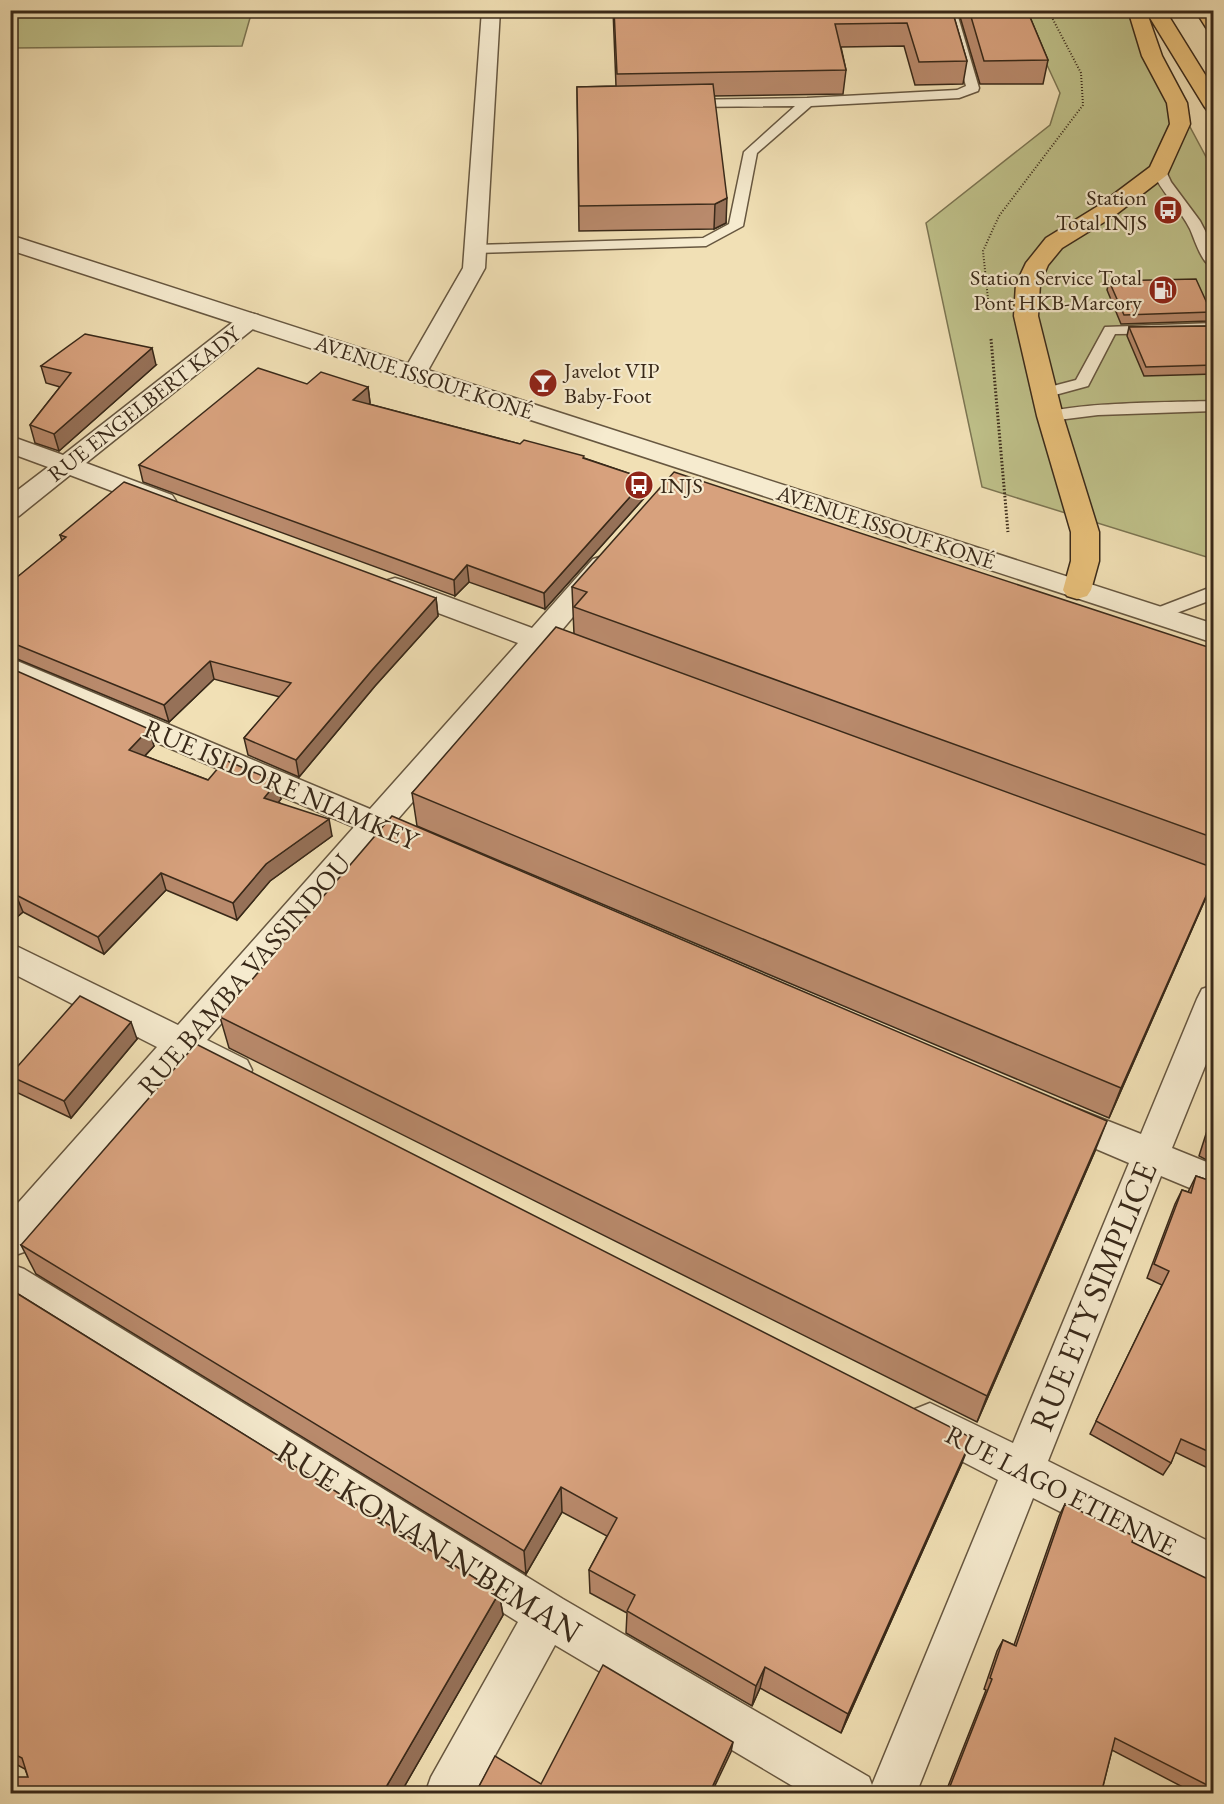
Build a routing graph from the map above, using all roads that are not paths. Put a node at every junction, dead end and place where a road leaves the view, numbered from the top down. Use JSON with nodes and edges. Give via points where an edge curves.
{"nodes":[{"id":1,"x":491,"y":10,"type":"edge"},
{"id":2,"x":950,"y":10,"type":"edge"},
{"id":3,"x":1137,"y":10,"type":"edge"},
{"id":4,"x":1155,"y":10,"type":"edge"},
{"id":5,"x":1204,"y":10,"type":"edge"},
{"id":6,"x":1214,"y":25,"type":"edge"},
{"id":7,"x":807,"y":102,"type":"junction"},
{"id":8,"x":670,"y":103,"type":"edge"},
{"id":9,"x":1214,"y":106,"type":"edge"},
{"id":10,"x":1159,"y":170,"type":"junction"},
{"id":11,"x":10,"y":242,"type":"edge"},
{"id":12,"x":475,"y":249,"type":"junction"},
{"id":13,"x":1214,"y":264,"type":"edge"},
{"id":14,"x":250,"y":320,"type":"junction"},
{"id":15,"x":1214,"y":328,"type":"edge"},
{"id":16,"x":414,"y":374,"type":"junction"},
{"id":17,"x":1047,"y":405,"type":"junction"},
{"id":18,"x":1214,"y":406,"type":"edge"},
{"id":19,"x":10,"y":444,"type":"edge"},
{"id":20,"x":691,"y":464,"type":"junction"},
{"id":21,"x":67,"y":465,"type":"junction"},
{"id":22,"x":669,"y":490,"type":"edge"},
{"id":23,"x":10,"y":510,"type":"edge"},
{"id":24,"x":189,"y":511,"type":"edge"},
{"id":25,"x":624,"y":540,"type":"edge"},
{"id":26,"x":368,"y":577,"type":"edge"},
{"id":27,"x":1077,"y":590,"type":"junction"},
{"id":28,"x":1214,"y":592,"type":"edge"},
{"id":29,"x":1155,"y":615,"type":"junction"},
{"id":30,"x":1214,"y":634,"type":"edge"},
{"id":31,"x":535,"y":639,"type":"junction"},
{"id":32,"x":10,"y":668,"type":"edge"},
{"id":33,"x":613,"y":668,"type":"edge"},
{"id":34,"x":376,"y":824,"type":"junction"},
{"id":35,"x":452,"y":857,"type":"edge"},
{"id":36,"x":10,"y":956,"type":"edge"},
{"id":37,"x":1214,"y":999,"type":"edge"},
{"id":38,"x":183,"y":1044,"type":"junction"},
{"id":39,"x":268,"y":1087,"type":"edge"},
{"id":40,"x":1030,"y":1104,"type":"edge"},
{"id":41,"x":1150,"y":1155,"type":"junction"},
{"id":42,"x":1214,"y":1182,"type":"edge"},
{"id":43,"x":10,"y":1240,"type":"edge"},
{"id":44,"x":10,"y":1282,"type":"edge"},
{"id":45,"x":896,"y":1406,"type":"edge"},
{"id":46,"x":1023,"y":1470,"type":"junction"},
{"id":47,"x":1214,"y":1567,"type":"edge"},
{"id":48,"x":548,"y":1615,"type":"junction"},
{"id":49,"x":448,"y":1794,"type":"edge"},
{"id":50,"x":852,"y":1794,"type":"edge"},
{"id":51,"x":892,"y":1794,"type":"edge"}],
"edges":[{"from":1,"to":12,"type":"street"},
{"from":2,"to":7,"type":"lane","via":[[973,88],[969,91]]},
{"from":3,"to":10,"type":"highway","via":[[1152,56],[1177,103],[1179,124]]},
{"from":4,"to":9,"type":"highway"},
{"from":5,"to":6,"type":"highway"},
{"from":7,"to":8,"type":"lane"},
{"from":7,"to":12,"type":"lane","via":[[750,152],[736,226],[706,242]]},
{"from":10,"to":13,"type":"lane","via":[[1164,183],[1193,221]]},
{"from":10,"to":17,"type":"highway","via":[[1106,211],[1054,243],[1037,263],[1029,284],[1026,316]]},
{"from":11,"to":14,"type":"street","name":"AVENUE ISSOUF KONÉ"},
{"from":12,"to":16,"type":"street","via":[[474,268]]},
{"from":14,"to":16,"type":"street","name":"AVENUE ISSOUF KONÉ"},
{"from":14,"to":21,"type":"street","name":"RUE ENGELBERT KADY"},
{"from":15,"to":17,"type":"lane","via":[[1110,330],[1082,383]]},
{"from":16,"to":20,"type":"street","name":"AVENUE ISSOUF KONÉ"},
{"from":17,"to":18,"type":"lane","via":[[1098,410]]},
{"from":17,"to":27,"type":"highway","via":[[1085,531],[1085,561]]},
{"from":19,"to":21,"type":"street"},
{"from":20,"to":22,"type":"street"},
{"from":20,"to":27,"type":"street","name":"AVENUE ISSOUF KONÉ"},
{"from":21,"to":23,"type":"street","name":"RUE ENGELBERT KADY"},
{"from":21,"to":24,"type":"street"},
{"from":25,"to":31,"type":"street","name":"RUE BAMBA VASSINDOU"},
{"from":26,"to":31,"type":"street"},
{"from":27,"to":29,"type":"street","name":"AVENUE ISSOUF KONÉ"},
{"from":28,"to":29,"type":"lane"},
{"from":29,"to":30,"type":"street","name":"AVENUE ISSOUF KONÉ"},
{"from":31,"to":33,"type":"street"},
{"from":31,"to":34,"type":"street","name":"RUE BAMBA VASSINDOU"},
{"from":32,"to":34,"type":"street","name":"RUE ISIDORE NIAMKEY"},
{"from":34,"to":35,"type":"street","name":"RUE ISIDORE NIAMKEY"},
{"from":34,"to":38,"type":"street","name":"RUE BAMBA VASSINDOU"},
{"from":36,"to":38,"type":"street"},
{"from":37,"to":41,"type":"street","name":"RUE ETY SIMPLICE"},
{"from":38,"to":39,"type":"street"},
{"from":38,"to":43,"type":"street","name":"RUE BAMBA VASSINDOU"},
{"from":40,"to":41,"type":"street"},
{"from":41,"to":42,"type":"street"},
{"from":41,"to":46,"type":"street","name":"RUE ETY SIMPLICE"},
{"from":44,"to":48,"type":"street","name":"RUE KONAN N'BEMAN"},
{"from":45,"to":46,"type":"street","name":"RUE LAGO ETIENNE"},
{"from":46,"to":47,"type":"street","name":"RUE LAGO ETIENNE"},
{"from":46,"to":51,"type":"street","name":"RUE ETY SIMPLICE"},
{"from":48,"to":49,"type":"street"},
{"from":48,"to":50,"type":"street","name":"RUE KONAN N'BEMAN"}]}
